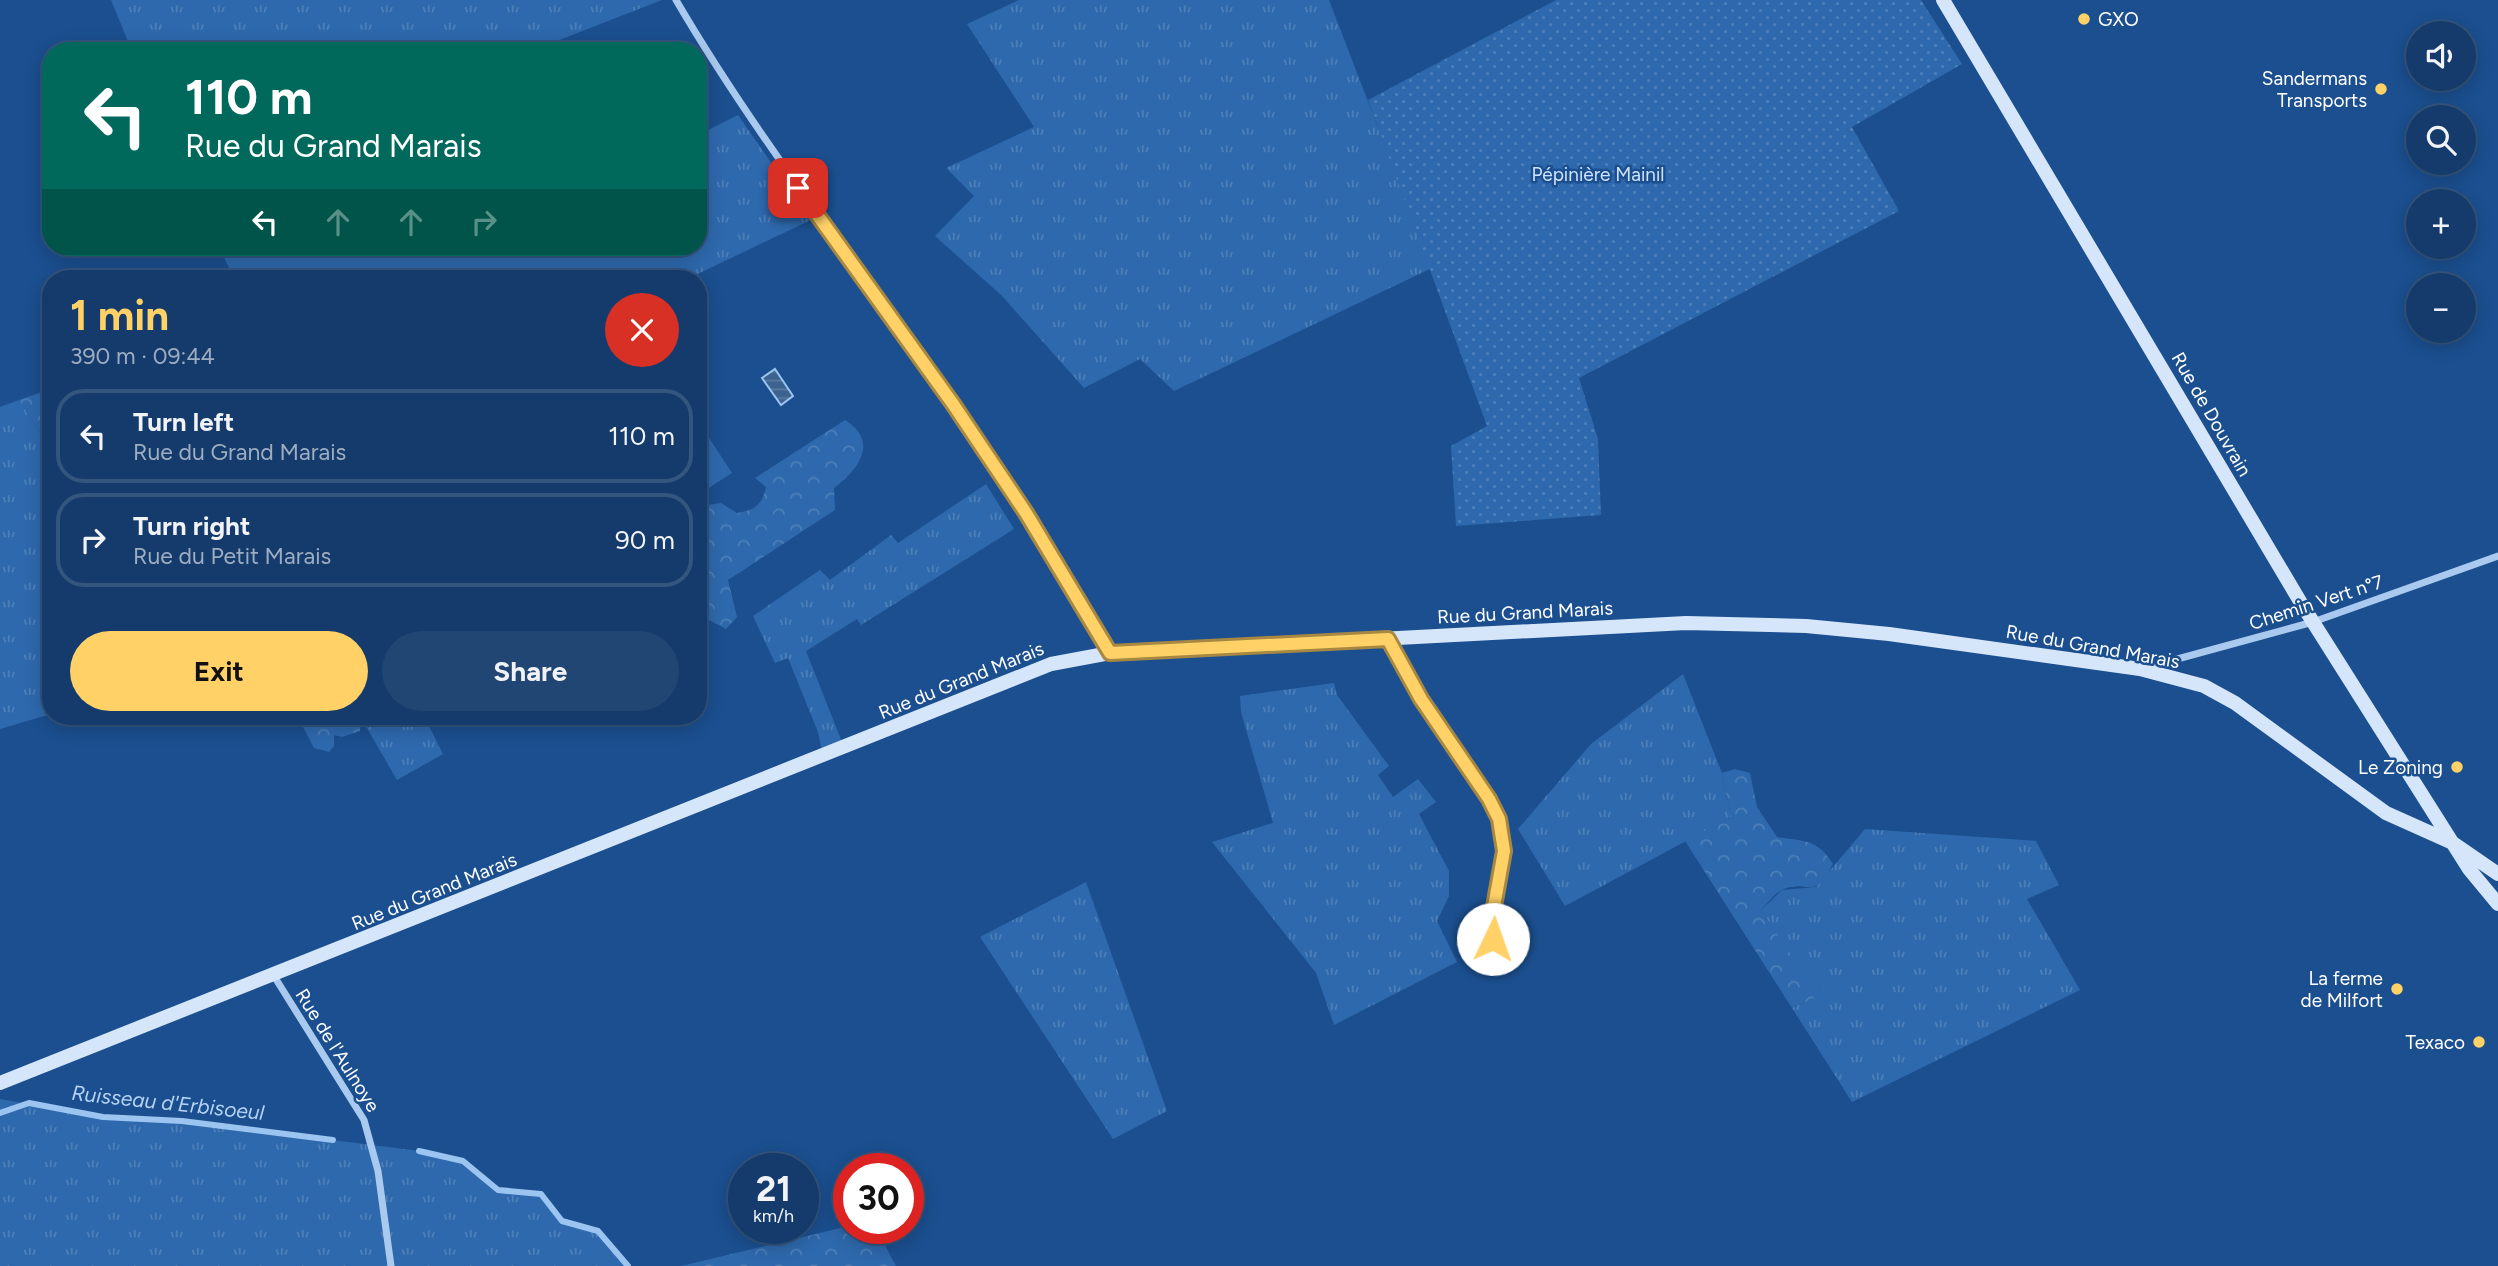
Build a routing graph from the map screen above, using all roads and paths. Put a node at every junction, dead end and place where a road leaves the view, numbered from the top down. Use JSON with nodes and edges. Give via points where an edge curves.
{"nodes":[{"id":1,"x":676,"y":0,"type":"edge"},
{"id":2,"x":1943,"y":0,"type":"edge"},
{"id":3,"x":703,"y":42,"type":"edge"},
{"id":4,"x":707,"y":49,"type":"edge"},
{"id":5,"x":2498,"y":556,"type":"edge"},
{"id":6,"x":2313,"y":622,"type":"junction"},
{"id":7,"x":1388,"y":639,"type":"junction"},
{"id":8,"x":1110,"y":653,"type":"junction"},
{"id":9,"x":2140,"y":669,"type":"junction"},
{"id":10,"x":2453,"y":843,"type":"junction"},
{"id":11,"x":2498,"y":874,"type":"edge"},
{"id":12,"x":2498,"y":904,"type":"edge"},
{"id":13,"x":1501,"y":948,"type":"dead end"},
{"id":14,"x":274,"y":976,"type":"junction"},
{"id":15,"x":0,"y":1083,"type":"edge"},
{"id":16,"x":391,"y":1266,"type":"edge"}],
"edges":[{"from":1,"to":3,"type":"street"},
{"from":2,"to":6,"type":"street","name":"Rue de Douvrain"},
{"from":4,"to":8,"type":"street","via":[[784,169],[1019,502]]},
{"from":5,"to":6,"type":"street","name":"Chemin Vert n°7"},
{"from":6,"to":9,"type":"street","name":"Chemin Vert n°7"},
{"from":6,"to":10,"type":"street","name":"Rue de Douvrain"},
{"from":7,"to":8,"type":"street","name":"Rue du Grand Marais"},
{"from":7,"to":9,"type":"street","name":"Rue du Grand Marais","via":[[1686,624],[1806,626]]},
{"from":7,"to":13,"type":"street","via":[[1499,819],[1504,851],[1490,929]]},
{"from":8,"to":14,"type":"street","name":"Rue du Grand Marais","via":[[1051,664]]},
{"from":9,"to":10,"type":"street","name":"Rue du Grand Marais","via":[[2204,686],[2386,813]]},
{"from":10,"to":11,"type":"street","name":"Rue de Douvrain"},
{"from":10,"to":12,"type":"street","name":"Rue de Douvrain"},
{"from":14,"to":15,"type":"street","name":"Rue du Grand Marais"},
{"from":14,"to":16,"type":"street","name":"Rue de l'Aulnoye","via":[[364,1120],[378,1171]]}]}
